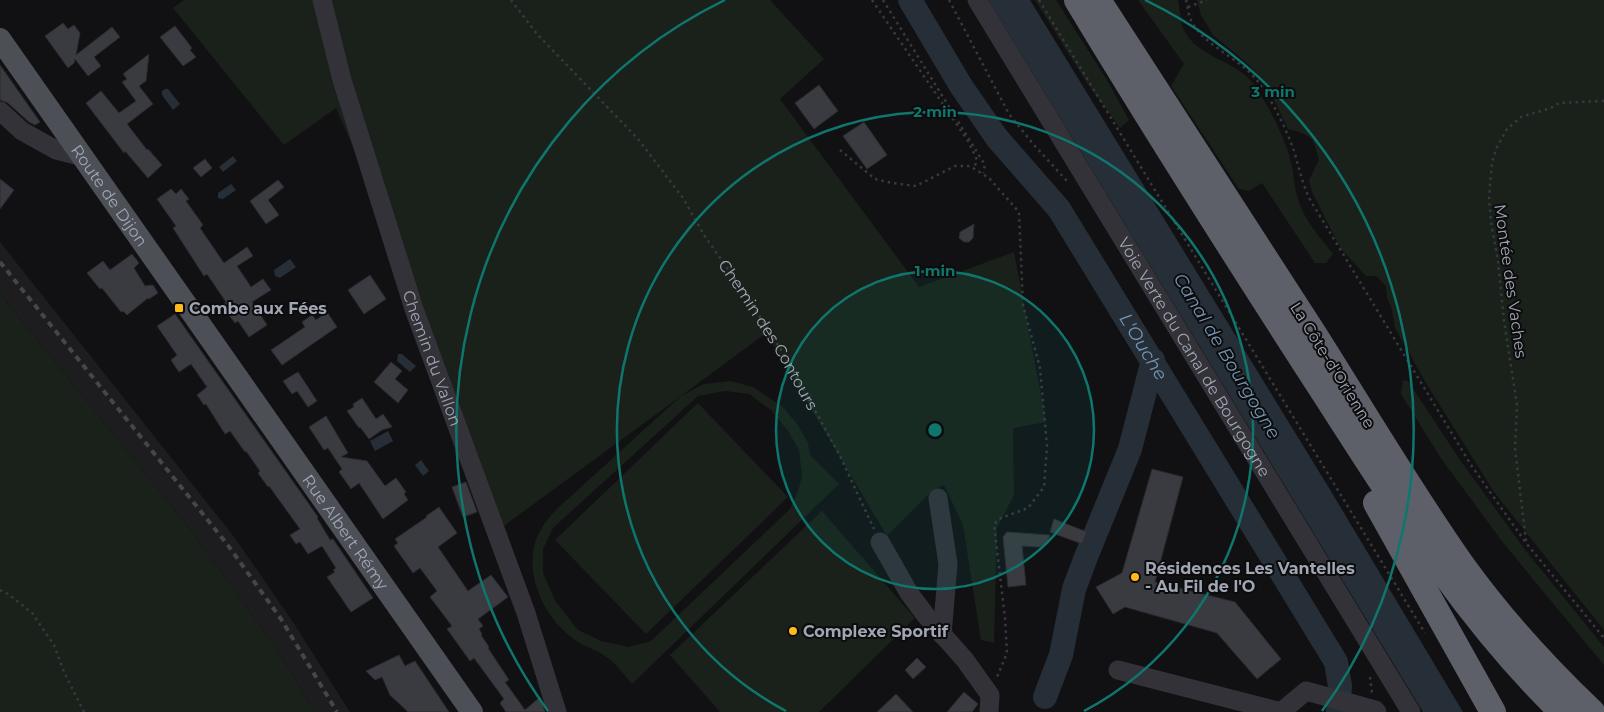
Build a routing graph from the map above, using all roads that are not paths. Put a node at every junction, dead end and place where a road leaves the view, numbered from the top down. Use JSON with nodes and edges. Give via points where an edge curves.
{"nodes":[{"id":1,"x":322,"y":0,"type":"edge"},
{"id":2,"x":977,"y":0,"type":"edge"},
{"id":3,"x":1077,"y":0,"type":"edge"},
{"id":4,"x":1098,"y":0,"type":"edge"},
{"id":5,"x":0,"y":39,"type":"edge"},
{"id":6,"x":0,"y":111,"type":"edge"},
{"id":7,"x":84,"y":157,"type":"junction"},
{"id":8,"x":1294,"y":348,"type":"junction"},
{"id":9,"x":220,"y":353,"type":"joint"},
{"id":10,"x":938,"y":498,"type":"dead end"},
{"id":11,"x":880,"y":542,"type":"road end"},
{"id":12,"x":942,"y":635,"type":"junction"},
{"id":13,"x":1118,"y":670,"type":"dead end"},
{"id":14,"x":989,"y":703,"type":"edge"},
{"id":15,"x":1376,"y":711,"type":"edge"},
{"id":16,"x":472,"y":712,"type":"edge"},
{"id":17,"x":557,"y":712,"type":"edge"},
{"id":18,"x":1411,"y":712,"type":"edge"},
{"id":19,"x":1493,"y":712,"type":"edge"},
{"id":20,"x":1562,"y":712,"type":"edge"},
{"id":21,"x":1592,"y":712,"type":"edge"}],
"edges":[{"from":1,"to":17,"type":"street","name":"Chemin du Vallon","via":[[342,80],[414,309],[526,612]]},
{"from":2,"to":18,"type":"street","name":"Voie Verte du Canal de Bourgogne"},
{"from":3,"to":8,"type":"highway","name":"La Côte-d'Orienne","via":[[1155,130]]},
{"from":4,"to":21,"type":"highway","name":"La Côte-d'Orienne","via":[[1462,566],[1520,637]]},
{"from":5,"to":7,"type":"main road","name":"Route de Dijon"},
{"from":6,"to":7,"type":"street","via":[[22,131],[56,150]]},
{"from":7,"to":9,"type":"main road","name":"Route de Dijon"},
{"from":8,"to":19,"type":"highway"},
{"from":8,"to":20,"type":"highway","name":"La Côte-d'Orienne","via":[[1448,581],[1502,647]]},
{"from":9,"to":16,"type":"main road","name":"Rue Albert Rémy"},
{"from":10,"to":12,"type":"street","via":[[948,564]]},
{"from":11,"to":12,"type":"street","via":[[909,593]]},
{"from":12,"to":14,"type":"street","via":[[965,660]]},
{"from":13,"to":15,"type":"street","via":[[1280,712],[1306,691]]}]}
